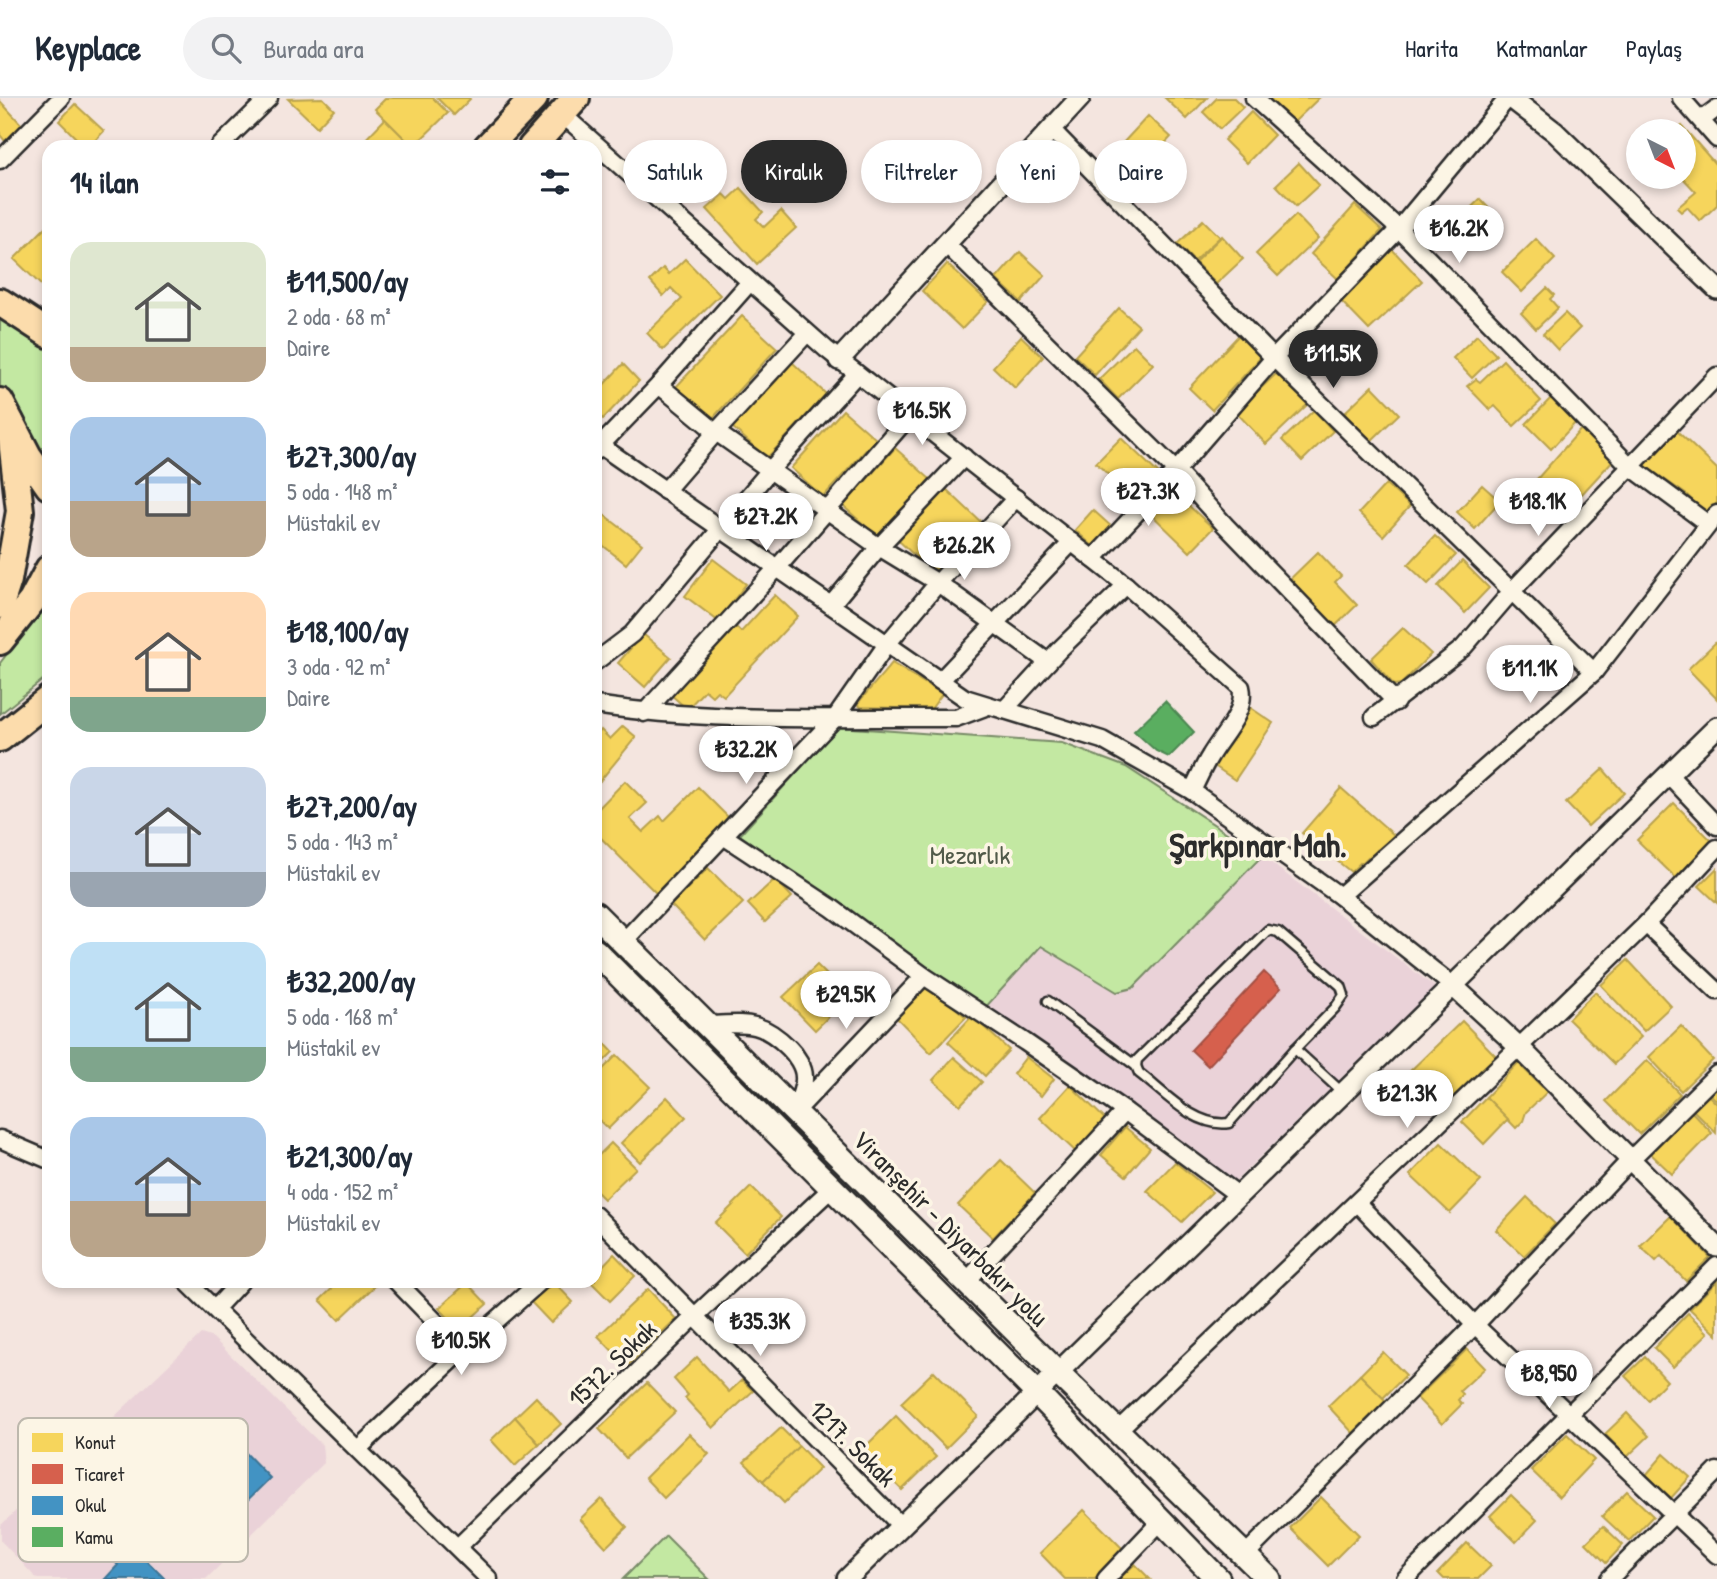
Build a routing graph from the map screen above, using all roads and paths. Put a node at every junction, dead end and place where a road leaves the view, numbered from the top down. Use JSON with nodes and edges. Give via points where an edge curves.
{"nodes":[{"id":1,"x":61,"y":98,"type":"edge"},
{"id":2,"x":270,"y":98,"type":"edge"},
{"id":3,"x":534,"y":98,"type":"edge"},
{"id":4,"x":1080,"y":98,"type":"edge"},
{"id":5,"x":1254,"y":98,"type":"edge"},
{"id":6,"x":1510,"y":98,"type":"edge"},
{"id":7,"x":1681,"y":98,"type":"edge"},
{"id":8,"x":569,"y":106,"type":"edge"},
{"id":9,"x":1717,"y":108,"type":"edge"},
{"id":10,"x":1701,"y":121,"type":"junction"},
{"id":11,"x":1051,"y":129,"type":"junction"},
{"id":12,"x":1717,"y":139,"type":"edge"},
{"id":13,"x":226,"y":140,"type":"edge"},
{"id":14,"x":493,"y":140,"type":"edge"},
{"id":15,"x":538,"y":140,"type":"edge"},
{"id":16,"x":0,"y":160,"type":"edge"},
{"id":17,"x":1399,"y":229,"type":"junction"},
{"id":18,"x":946,"y":244,"type":"junction"},
{"id":19,"x":750,"y":282,"type":"junction"},
{"id":20,"x":1715,"y":284,"type":"edge"},
{"id":21,"x":0,"y":302,"type":"edge"},
{"id":22,"x":42,"y":329,"type":"edge"},
{"id":23,"x":807,"y":333,"type":"junction"},
{"id":24,"x":1274,"y":358,"type":"junction"},
{"id":25,"x":839,"y":360,"type":"junction"},
{"id":26,"x":857,"y":374,"type":"junction"},
{"id":27,"x":1717,"y":376,"type":"edge"},
{"id":28,"x":659,"y":385,"type":"junction"},
{"id":29,"x":5,"y":412,"type":"edge"},
{"id":30,"x":910,"y":415,"type":"junction"},
{"id":31,"x":716,"y":432,"type":"junction"},
{"id":32,"x":602,"y":445,"type":"edge"},
{"id":33,"x":602,"y":452,"type":"edge"},
{"id":34,"x":964,"y":457,"type":"junction"},
{"id":35,"x":1631,"y":467,"type":"junction"},
{"id":36,"x":771,"y":470,"type":"junction"},
{"id":37,"x":1176,"y":471,"type":"junction"},
{"id":38,"x":42,"y":476,"type":"edge"},
{"id":39,"x":665,"y":491,"type":"junction"},
{"id":40,"x":1016,"y":498,"type":"junction"},
{"id":41,"x":827,"y":510,"type":"junction"},
{"id":42,"x":1713,"y":519,"type":"edge"},
{"id":43,"x":720,"y":529,"type":"junction"},
{"id":44,"x":1072,"y":542,"type":"junction"},
{"id":45,"x":879,"y":547,"type":"junction"},
{"id":46,"x":1093,"y":559,"type":"junction"},
{"id":47,"x":777,"y":568,"type":"junction"},
{"id":48,"x":42,"y":582,"type":"edge"},
{"id":49,"x":938,"y":583,"type":"junction"},
{"id":50,"x":1126,"y":585,"type":"junction"},
{"id":51,"x":1512,"y":591,"type":"junction"},
{"id":52,"x":0,"y":604,"type":"edge"},
{"id":53,"x":831,"y":606,"type":"junction"},
{"id":54,"x":995,"y":624,"type":"junction"},
{"id":55,"x":0,"y":641,"type":"edge"},
{"id":56,"x":887,"y":644,"type":"junction"},
{"id":57,"x":602,"y":658,"type":"edge"},
{"id":58,"x":1048,"y":662,"type":"junction"},
{"id":59,"x":1594,"y":672,"type":"junction"},
{"id":60,"x":940,"y":681,"type":"junction"},
{"id":61,"x":1396,"y":702,"type":"junction"},
{"id":62,"x":42,"y":705,"type":"edge"},
{"id":63,"x":602,"y":706,"type":"edge"},
{"id":64,"x":996,"y":708,"type":"junction"},
{"id":65,"x":644,"y":713,"type":"junction"},
{"id":66,"x":836,"y":717,"type":"junction"},
{"id":67,"x":1374,"y":717,"type":"dead end"},
{"id":68,"x":1717,"y":727,"type":"edge"},
{"id":69,"x":0,"y":738,"type":"edge"},
{"id":70,"x":1668,"y":774,"type":"junction"},
{"id":71,"x":1192,"y":791,"type":"junction"},
{"id":72,"x":1717,"y":826,"type":"edge"},
{"id":73,"x":724,"y":836,"type":"junction"},
{"id":74,"x":1717,"y":848,"type":"edge"},
{"id":75,"x":1340,"y":896,"type":"junction"},
{"id":76,"x":602,"y":921,"type":"edge"},
{"id":77,"x":1646,"y":924,"type":"junction"},
{"id":78,"x":623,"y":942,"type":"junction"},
{"id":79,"x":602,"y":958,"type":"edge"},
{"id":80,"x":924,"y":976,"type":"junction"},
{"id":81,"x":1453,"y":986,"type":"junction"},
{"id":82,"x":1717,"y":991,"type":"edge"},
{"id":83,"x":1048,"y":1002,"type":"dead end"},
{"id":84,"x":707,"y":1025,"type":"junction"},
{"id":85,"x":1519,"y":1047,"type":"junction"},
{"id":86,"x":1295,"y":1049,"type":"junction"},
{"id":87,"x":1136,"y":1066,"type":"junction"},
{"id":88,"x":1717,"y":1074,"type":"edge"},
{"id":89,"x":1343,"y":1093,"type":"junction"},
{"id":90,"x":1125,"y":1111,"type":"junction"},
{"id":91,"x":795,"y":1112,"type":"junction"},
{"id":92,"x":0,"y":1139,"type":"edge"},
{"id":93,"x":42,"y":1157,"type":"edge"},
{"id":94,"x":1630,"y":1160,"type":"junction"},
{"id":95,"x":832,"y":1188,"type":"junction"},
{"id":96,"x":1238,"y":1195,"type":"junction"},
{"id":97,"x":1357,"y":1203,"type":"junction"},
{"id":98,"x":602,"y":1228,"type":"edge"},
{"id":99,"x":1717,"y":1247,"type":"edge"},
{"id":100,"x":1717,"y":1266,"type":"edge"},
{"id":101,"x":966,"y":1282,"type":"junction"},
{"id":102,"x":194,"y":1288,"type":"edge"},
{"id":103,"x":235,"y":1288,"type":"edge"},
{"id":104,"x":404,"y":1288,"type":"edge"},
{"id":105,"x":533,"y":1288,"type":"edge"},
{"id":106,"x":216,"y":1308,"type":"junction"},
{"id":107,"x":694,"y":1317,"type":"junction"},
{"id":108,"x":1475,"y":1325,"type":"junction"},
{"id":109,"x":463,"y":1350,"type":"junction"},
{"id":110,"x":1057,"y":1372,"type":"junction"},
{"id":111,"x":1036,"y":1392,"type":"junction"},
{"id":112,"x":1570,"y":1415,"type":"junction"},
{"id":113,"x":1117,"y":1431,"type":"junction"},
{"id":114,"x":358,"y":1449,"type":"junction"},
{"id":115,"x":1717,"y":1471,"type":"edge"},
{"id":116,"x":1676,"y":1515,"type":"junction"},
{"id":117,"x":1162,"y":1520,"type":"junction"},
{"id":118,"x":900,"y":1525,"type":"junction"},
{"id":119,"x":458,"y":1547,"type":"junction"},
{"id":120,"x":1245,"y":1555,"type":"junction"},
{"id":121,"x":1717,"y":1555,"type":"edge"},
{"id":122,"x":489,"y":1579,"type":"edge"},
{"id":123,"x":847,"y":1579,"type":"edge"},
{"id":124,"x":1106,"y":1579,"type":"edge"},
{"id":125,"x":1218,"y":1579,"type":"edge"},
{"id":126,"x":1269,"y":1579,"type":"edge"},
{"id":127,"x":1405,"y":1579,"type":"edge"},
{"id":128,"x":1609,"y":1579,"type":"edge"}],
"edges":[{"from":1,"to":16,"type":"street"},
{"from":2,"to":13,"type":"street"},
{"from":3,"to":14,"type":"highway"},
{"from":4,"to":11,"type":"street"},
{"from":5,"to":17,"type":"street"},
{"from":6,"to":17,"type":"street"},
{"from":6,"to":20,"type":"street","via":[[1555,132]]},
{"from":7,"to":10,"type":"street"},
{"from":8,"to":15,"type":"highway"},
{"from":8,"to":19,"type":"street"},
{"from":9,"to":10,"type":"street"},
{"from":10,"to":12,"type":"street"},
{"from":11,"to":18,"type":"street"},
{"from":11,"to":24,"type":"street"},
{"from":17,"to":24,"type":"street"},
{"from":17,"to":35,"type":"street"},
{"from":18,"to":25,"type":"street"},
{"from":18,"to":37,"type":"street"},
{"from":19,"to":23,"type":"street"},
{"from":19,"to":28,"type":"street"},
{"from":21,"to":22,"type":"highway"},
{"from":23,"to":25,"type":"street"},
{"from":23,"to":31,"type":"street"},
{"from":24,"to":37,"type":"street"},
{"from":24,"to":51,"type":"street"},
{"from":25,"to":26,"type":"street"},
{"from":26,"to":30,"type":"street"},
{"from":26,"to":36,"type":"street"},
{"from":27,"to":35,"type":"street"},
{"from":28,"to":31,"type":"street"},
{"from":28,"to":32,"type":"street"},
{"from":29,"to":38,"type":"highway"},
{"from":29,"to":52,"type":"highway","via":[[20,510]]},
{"from":30,"to":34,"type":"street"},
{"from":30,"to":41,"type":"street"},
{"from":31,"to":36,"type":"street"},
{"from":31,"to":39,"type":"street"},
{"from":33,"to":39,"type":"street"},
{"from":34,"to":40,"type":"street"},
{"from":34,"to":45,"type":"street"},
{"from":35,"to":42,"type":"street"},
{"from":35,"to":51,"type":"street"},
{"from":36,"to":41,"type":"street"},
{"from":36,"to":43,"type":"street"},
{"from":37,"to":46,"type":"street"},
{"from":37,"to":61,"type":"street"},
{"from":39,"to":43,"type":"street"},
{"from":40,"to":44,"type":"street"},
{"from":40,"to":49,"type":"street"},
{"from":41,"to":45,"type":"street"},
{"from":41,"to":47,"type":"street"},
{"from":42,"to":59,"type":"street"},
{"from":43,"to":47,"type":"street"},
{"from":43,"to":57,"type":"street","via":[[632,634]]},
{"from":44,"to":46,"type":"street"},
{"from":44,"to":54,"type":"street"},
{"from":45,"to":49,"type":"street"},
{"from":45,"to":53,"type":"street"},
{"from":46,"to":50,"type":"street"},
{"from":47,"to":53,"type":"street"},
{"from":47,"to":65,"type":"street"},
{"from":48,"to":55,"type":"highway"},
{"from":49,"to":54,"type":"street"},
{"from":49,"to":56,"type":"street"},
{"from":50,"to":58,"type":"street"},
{"from":50,"to":71,"type":"street","via":[[1241,687],[1244,696]]},
{"from":51,"to":59,"type":"street"},
{"from":51,"to":61,"type":"street","via":[[1463,648]]},
{"from":53,"to":56,"type":"street"},
{"from":54,"to":58,"type":"street"},
{"from":54,"to":60,"type":"street"},
{"from":56,"to":60,"type":"street"},
{"from":56,"to":66,"type":"street"},
{"from":58,"to":64,"type":"street"},
{"from":59,"to":75,"type":"street"},
{"from":60,"to":64,"type":"street","via":[[965,698]]},
{"from":61,"to":67,"type":"street"},
{"from":62,"to":69,"type":"highway"},
{"from":63,"to":65,"type":"street"},
{"from":64,"to":66,"type":"street","via":[[956,718]]},
{"from":64,"to":71,"type":"street","via":[[1102,740]]},
{"from":65,"to":66,"type":"street"},
{"from":66,"to":73,"type":"street"},
{"from":68,"to":70,"type":"street"},
{"from":70,"to":72,"type":"street"},
{"from":70,"to":81,"type":"street"},
{"from":71,"to":75,"type":"street"},
{"from":73,"to":78,"type":"street"},
{"from":73,"to":80,"type":"street"},
{"from":74,"to":77,"type":"street"},
{"from":75,"to":81,"type":"street"},
{"from":76,"to":78,"type":"main road","name":"Viranşehir - Diyarbakır yolu"},
{"from":77,"to":82,"type":"street"},
{"from":77,"to":85,"type":"street"},
{"from":78,"to":84,"type":"main road","name":"Viranşehir - Diyarbakır yolu"},
{"from":79,"to":95,"type":"main road"},
{"from":80,"to":90,"type":"street"},
{"from":80,"to":91,"type":"street"},
{"from":81,"to":85,"type":"street"},
{"from":81,"to":89,"type":"street"},
{"from":83,"to":87,"type":"lane"},
{"from":84,"to":91,"type":"main road","name":"Viranşehir - Diyarbakır yolu"},
{"from":84,"to":91,"type":"street","via":[[765,1028],[796,1056],[804,1077]]},
{"from":85,"to":94,"type":"street"},
{"from":85,"to":97,"type":"street"},
{"from":86,"to":87,"type":"lane","via":[[1229,1123],[1219,1125],[1195,1117]]},
{"from":86,"to":87,"type":"lane","via":[[1344,995],[1341,986],[1278,932],[1268,930],[1142,1052]]},
{"from":86,"to":89,"type":"lane"},
{"from":88,"to":94,"type":"street"},
{"from":89,"to":96,"type":"street"},
{"from":90,"to":96,"type":"street"},
{"from":90,"to":101,"type":"street"},
{"from":91,"to":101,"type":"main road","name":"Viranşehir - Diyarbakır yolu"},
{"from":92,"to":93,"type":"street"},
{"from":94,"to":99,"type":"street"},
{"from":94,"to":108,"type":"street"},
{"from":95,"to":107,"type":"street","name":"1572. Sokak"},
{"from":95,"to":111,"type":"main road"},
{"from":96,"to":110,"type":"street"},
{"from":97,"to":108,"type":"street"},
{"from":97,"to":113,"type":"street"},
{"from":98,"to":107,"type":"street","name":"1217. Sokak"},
{"from":100,"to":112,"type":"street"},
{"from":101,"to":110,"type":"main road","name":"Viranşehir - Diyarbakır yolu"},
{"from":102,"to":106,"type":"street"},
{"from":103,"to":106,"type":"street"},
{"from":104,"to":109,"type":"street"},
{"from":105,"to":109,"type":"street"},
{"from":106,"to":114,"type":"street"},
{"from":107,"to":118,"type":"street","name":"1217. Sokak"},
{"from":107,"to":119,"type":"street","name":"1572. Sokak"},
{"from":108,"to":112,"type":"street"},
{"from":108,"to":120,"type":"street"},
{"from":109,"to":114,"type":"street"},
{"from":110,"to":111,"type":"street"},
{"from":110,"to":113,"type":"main road","name":"Viranşehir - Diyarbakır yolu"},
{"from":111,"to":117,"type":"main road"},
{"from":111,"to":118,"type":"street"},
{"from":112,"to":116,"type":"street"},
{"from":112,"to":127,"type":"street"},
{"from":113,"to":120,"type":"main road","name":"Viranşehir - Diyarbakır yolu"},
{"from":114,"to":119,"type":"street"},
{"from":115,"to":116,"type":"street"},
{"from":116,"to":121,"type":"street"},
{"from":116,"to":128,"type":"street"},
{"from":117,"to":124,"type":"street"},
{"from":117,"to":125,"type":"main road"},
{"from":118,"to":123,"type":"street"},
{"from":119,"to":122,"type":"street"},
{"from":120,"to":126,"type":"main road","name":"Viranşehir - Diyarbakır yolu"}]}
